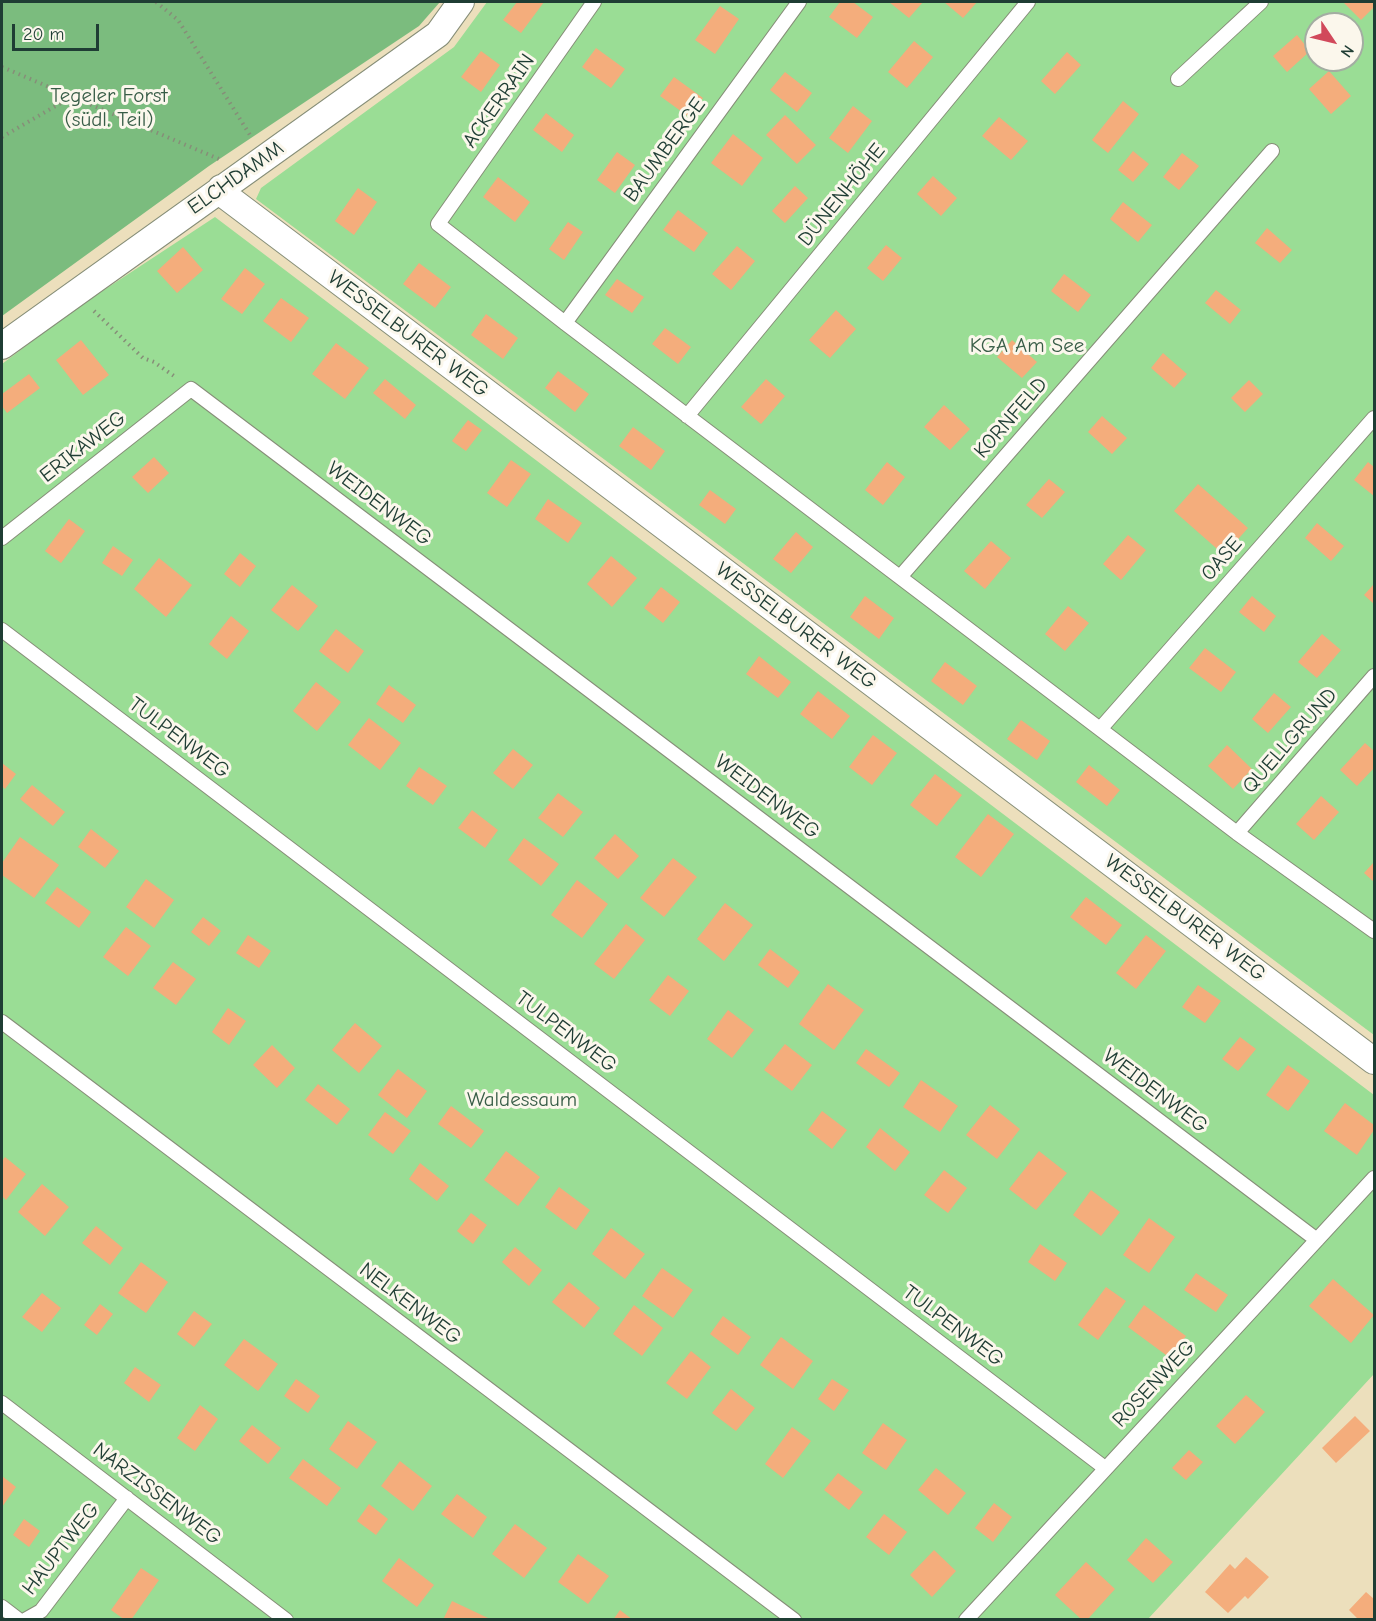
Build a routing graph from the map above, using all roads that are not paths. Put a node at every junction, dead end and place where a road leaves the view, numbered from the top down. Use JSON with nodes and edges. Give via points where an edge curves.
{"nodes":[{"id":1,"x":461,"y":2,"type":"edge"},
{"id":2,"x":594,"y":2,"type":"edge"},
{"id":3,"x":799,"y":2,"type":"edge"},
{"id":4,"x":1028,"y":2,"type":"edge"},
{"id":5,"x":1261,"y":2,"type":"edge"},
{"id":6,"x":1178,"y":79,"type":"dead end"},
{"id":7,"x":1272,"y":151,"type":"dead end"},
{"id":8,"x":221,"y":188,"type":"junction"},
{"id":9,"x":565,"y":323,"type":"junction"},
{"id":10,"x":2,"y":346,"type":"edge"},
{"id":11,"x":191,"y":389,"type":"joint"},
{"id":12,"x":687,"y":416,"type":"junction"},
{"id":13,"x":1374,"y":418,"type":"edge"},
{"id":14,"x":2,"y":538,"type":"edge"},
{"id":15,"x":900,"y":577,"type":"junction"},
{"id":16,"x":2,"y":630,"type":"edge"},
{"id":17,"x":1374,"y":676,"type":"edge"},
{"id":18,"x":1101,"y":728,"type":"junction"},
{"id":19,"x":1237,"y":833,"type":"junction"},
{"id":20,"x":1374,"y":931,"type":"edge"},
{"id":21,"x":2,"y":1022,"type":"edge"},
{"id":22,"x":1374,"y":1061,"type":"edge"},
{"id":23,"x":1374,"y":1178,"type":"edge"},
{"id":24,"x":1317,"y":1240,"type":"junction"},
{"id":25,"x":2,"y":1402,"type":"edge"},
{"id":26,"x":1105,"y":1468,"type":"junction"},
{"id":27,"x":127,"y":1498,"type":"junction"},
{"id":28,"x":2,"y":1606,"type":"edge"},
{"id":29,"x":19,"y":1620,"type":"edge"},
{"id":30,"x":24,"y":1620,"type":"edge"},
{"id":31,"x":286,"y":1620,"type":"edge"},
{"id":32,"x":794,"y":1620,"type":"edge"},
{"id":33,"x":966,"y":1620,"type":"edge"}],
"edges":[{"from":1,"to":8,"type":"street","name":"ELCHDAMM","via":[[438,34]]},
{"from":2,"to":9,"type":"lane","name":"ACKERRAIN","via":[[438,224]]},
{"from":3,"to":9,"type":"lane","name":"BAUMBERGE"},
{"from":4,"to":12,"type":"lane","name":"DÜNENHÖHE"},
{"from":5,"to":6,"type":"lane"},
{"from":7,"to":15,"type":"lane","name":"KORNFELD"},
{"from":8,"to":10,"type":"street","name":"ELCHDAMM"},
{"from":8,"to":22,"type":"street","name":"WESSELBURER WEG","via":[[273,232]]},
{"from":9,"to":12,"type":"lane"},
{"from":11,"to":14,"type":"lane","name":"ERIKAWEG"},
{"from":11,"to":24,"type":"lane","name":"WEIDENWEG"},
{"from":12,"to":15,"type":"lane"},
{"from":13,"to":18,"type":"lane","name":"OASE"},
{"from":15,"to":18,"type":"lane"},
{"from":16,"to":26,"type":"lane","name":"TULPENWEG"},
{"from":17,"to":19,"type":"lane","name":"QUELLGRUND"},
{"from":18,"to":19,"type":"lane"},
{"from":19,"to":20,"type":"lane"},
{"from":21,"to":32,"type":"lane","name":"NELKENWEG"},
{"from":23,"to":24,"type":"lane","name":"ROSENWEG"},
{"from":24,"to":26,"type":"lane","name":"ROSENWEG"},
{"from":25,"to":27,"type":"lane","name":"NARZISSENWEG"},
{"from":26,"to":33,"type":"lane","name":"ROSENWEG"},
{"from":27,"to":30,"type":"lane","name":"HAUPTWEG","via":[[41,1611]]},
{"from":27,"to":31,"type":"lane","name":"NARZISSENWEG"},
{"from":28,"to":29,"type":"lane"}]}
